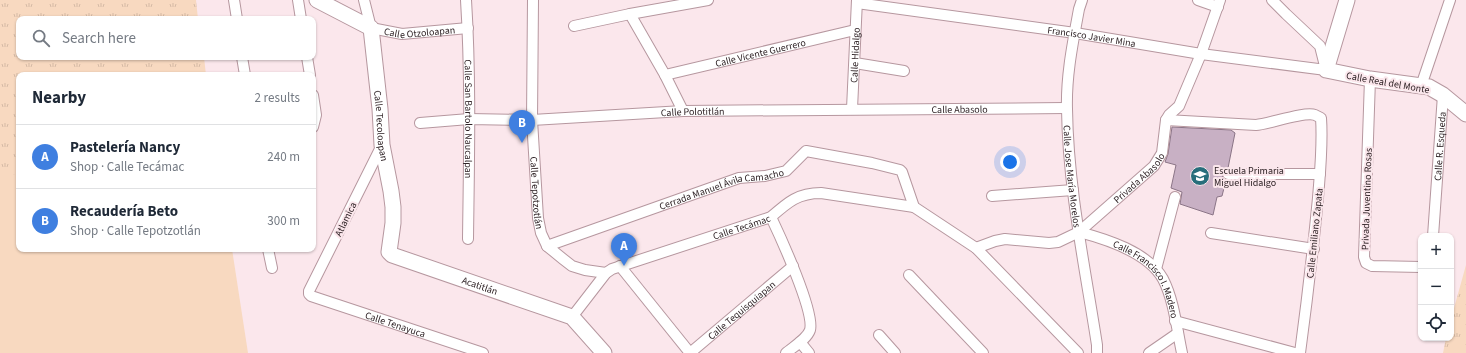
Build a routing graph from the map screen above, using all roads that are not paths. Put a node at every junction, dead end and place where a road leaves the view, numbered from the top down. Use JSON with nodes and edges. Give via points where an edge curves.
{"nodes":[{"id":1,"x":234,"y":0,"type":"edge"},
{"id":2,"x":298,"y":0,"type":"edge"},
{"id":3,"x":318,"y":0,"type":"edge"},
{"id":4,"x":364,"y":0,"type":"edge"},
{"id":5,"x":466,"y":0,"type":"edge"},
{"id":6,"x":533,"y":0,"type":"edge"},
{"id":7,"x":708,"y":0,"type":"edge"},
{"id":8,"x":1082,"y":0,"type":"edge"},
{"id":9,"x":1198,"y":0,"type":"edge"},
{"id":10,"x":1272,"y":0,"type":"edge"},
{"id":11,"x":1282,"y":0,"type":"edge"},
{"id":12,"x":1347,"y":0,"type":"edge"},
{"id":13,"x":1450,"y":0,"type":"edge"},
{"id":14,"x":857,"y":1,"type":"edge"},
{"id":15,"x":1219,"y":3,"type":"edge"},
{"id":16,"x":630,"y":14,"type":"junction"},
{"id":17,"x":1286,"y":14,"type":"junction"},
{"id":18,"x":237,"y":16,"type":"edge"},
{"id":19,"x":301,"y":16,"type":"edge"},
{"id":20,"x":574,"y":26,"type":"dead end"},
{"id":21,"x":371,"y":28,"type":"junction"},
{"id":22,"x":468,"y":28,"type":"junction"},
{"id":23,"x":855,"y":30,"type":"junction"},
{"id":24,"x":1075,"y":33,"type":"junction"},
{"id":25,"x":1201,"y":54,"type":"junction"},
{"id":26,"x":242,"y":60,"type":"edge"},
{"id":27,"x":308,"y":60,"type":"edge"},
{"id":28,"x":855,"y":63,"type":"junction"},
{"id":29,"x":1326,"y":70,"type":"junction"},
{"id":30,"x":904,"y":71,"type":"dead end"},
{"id":31,"x":244,"y":72,"type":"edge"},
{"id":32,"x":310,"y":72,"type":"edge"},
{"id":33,"x":665,"y":75,"type":"junction"},
{"id":34,"x":1370,"y":79,"type":"junction"},
{"id":35,"x":1422,"y":86,"type":"junction"},
{"id":36,"x":1443,"y":95,"type":"junction"},
{"id":37,"x":1066,"y":108,"type":"junction"},
{"id":38,"x":852,"y":109,"type":"junction"},
{"id":39,"x":683,"y":111,"type":"junction"},
{"id":40,"x":1466,"y":114,"type":"edge"},
{"id":41,"x":469,"y":119,"type":"junction"},
{"id":42,"x":532,"y":120,"type":"junction"},
{"id":43,"x":1166,"y":120,"type":"junction"},
{"id":44,"x":420,"y":123,"type":"dead end"},
{"id":45,"x":382,"y":145,"type":"junction"},
{"id":46,"x":1228,"y":174,"type":"dead end"},
{"id":47,"x":1320,"y":174,"type":"junction"},
{"id":48,"x":1073,"y":190,"type":"junction"},
{"id":49,"x":992,"y":196,"type":"dead end"},
{"id":50,"x":1175,"y":197,"type":"dead end"},
{"id":51,"x":914,"y":207,"type":"junction"},
{"id":52,"x":771,"y":217,"type":"junction"},
{"id":53,"x":1079,"y":232,"type":"junction"},
{"id":54,"x":1211,"y":233,"type":"dead end"},
{"id":55,"x":1433,"y":233,"type":"edge"},
{"id":56,"x":468,"y":239,"type":"dead end"},
{"id":57,"x":547,"y":246,"type":"junction"},
{"id":58,"x":976,"y":248,"type":"junction"},
{"id":59,"x":1314,"y":249,"type":"junction"},
{"id":60,"x":269,"y":252,"type":"edge"},
{"id":61,"x":389,"y":252,"type":"joint"},
{"id":62,"x":620,"y":266,"type":"junction"},
{"id":63,"x":793,"y":266,"type":"junction"},
{"id":64,"x":1418,"y":267,"type":"edge"},
{"id":65,"x":272,"y":268,"type":"dead end"},
{"id":66,"x":1156,"y":269,"type":"junction"},
{"id":67,"x":606,"y":273,"type":"junction"},
{"id":68,"x":909,"y":275,"type":"dead end"},
{"id":69,"x":309,"y":294,"type":"joint"},
{"id":70,"x":572,"y":317,"type":"junction"},
{"id":71,"x":1175,"y":321,"type":"junction"},
{"id":72,"x":1178,"y":333,"type":"junction"},
{"id":73,"x":879,"y":335,"type":"dead end"},
{"id":74,"x":800,"y":342,"type":"junction"},
{"id":75,"x":483,"y":353,"type":"edge"},
{"id":76,"x":604,"y":353,"type":"edge"},
{"id":77,"x":690,"y":353,"type":"edge"},
{"id":78,"x":786,"y":353,"type":"edge"},
{"id":79,"x":809,"y":353,"type":"edge"},
{"id":80,"x":895,"y":353,"type":"edge"},
{"id":81,"x":983,"y":353,"type":"edge"},
{"id":82,"x":1078,"y":353,"type":"edge"},
{"id":83,"x":1097,"y":353,"type":"edge"},
{"id":84,"x":1149,"y":353,"type":"edge"},
{"id":85,"x":1182,"y":353,"type":"edge"},
{"id":86,"x":1295,"y":353,"type":"edge"},
{"id":87,"x":1300,"y":353,"type":"edge"}],
"edges":[{"from":1,"to":18,"type":"street"},
{"from":2,"to":19,"type":"street"},
{"from":3,"to":21,"type":"street"},
{"from":4,"to":21,"type":"street","name":"Calle Tecoloapan"},
{"from":5,"to":22,"type":"street","name":"Calle San Bartolo Naucalpan"},
{"from":6,"to":42,"type":"street","name":"Calle Tepotzotlán"},
{"from":7,"to":16,"type":"street"},
{"from":8,"to":24,"type":"street","name":"Calle Jose María Morelos"},
{"from":9,"to":15,"type":"street"},
{"from":10,"to":17,"type":"street"},
{"from":11,"to":17,"type":"street"},
{"from":12,"to":29,"type":"street"},
{"from":13,"to":35,"type":"street"},
{"from":14,"to":23,"type":"street","name":"Calle Hidalgo"},
{"from":14,"to":24,"type":"street","name":"Francisco Javier Mina"},
{"from":15,"to":25,"type":"street"},
{"from":16,"to":20,"type":"street"},
{"from":16,"to":33,"type":"street"},
{"from":17,"to":29,"type":"street","via":[[1320,46]]},
{"from":21,"to":22,"type":"street","name":"Calle Otzoloapan","via":[[402,34]]},
{"from":21,"to":45,"type":"street","name":"Calle Tecoloapan"},
{"from":22,"to":41,"type":"street","name":"Calle San Bartolo Naucalpan"},
{"from":23,"to":28,"type":"street","name":"Calle Hidalgo"},
{"from":23,"to":33,"type":"street","name":"Calle Vicente Guerrero"},
{"from":24,"to":25,"type":"street","name":"Francisco Javier Mina"},
{"from":24,"to":37,"type":"street","name":"Calle Jose María Morelos","via":[[1068,72]]},
{"from":25,"to":29,"type":"street","name":"Francisco Javier Mina"},
{"from":25,"to":43,"type":"street","via":[[1179,106]]},
{"from":26,"to":31,"type":"street"},
{"from":27,"to":32,"type":"street"},
{"from":28,"to":30,"type":"street"},
{"from":28,"to":38,"type":"street","name":"Calle Hidalgo"},
{"from":29,"to":34,"type":"street","name":"Calle Real del Monte"},
{"from":33,"to":39,"type":"street"},
{"from":34,"to":35,"type":"street","name":"Calle Real del Monte"},
{"from":34,"to":64,"type":"street","name":"Privada Juventino Rosas","via":[[1364,257],[1366,263],[1372,266]]},
{"from":35,"to":36,"type":"street","name":"Calle Real del Monte"},
{"from":36,"to":40,"type":"street","name":"Calle Real del Monte"},
{"from":36,"to":55,"type":"street","name":"Calle R. Esqueda"},
{"from":37,"to":38,"type":"street","name":"Calle Abasolo"},
{"from":37,"to":48,"type":"street","name":"Calle Jose María Morelos"},
{"from":38,"to":39,"type":"street","name":"Calle Polotitlán"},
{"from":39,"to":42,"type":"street","name":"Calle Polotitlán"},
{"from":41,"to":42,"type":"street","name":"Calle Polotitlán"},
{"from":41,"to":44,"type":"street","name":"Calle Polotitlán"},
{"from":41,"to":56,"type":"street","name":"Calle San Bartolo Naucalpan"},
{"from":42,"to":57,"type":"street","name":"Calle Tepotzotlán","via":[[538,218]]},
{"from":43,"to":47,"type":"street","name":"Calle Emiliano Zapata","via":[[1256,125],[1307,114],[1315,115],[1321,118]]},
{"from":43,"to":53,"type":"street","name":"Privada Abasolo","via":[[1159,160]]},
{"from":45,"to":61,"type":"street","name":"Calle Tecoloapan","via":[[393,208]]},
{"from":45,"to":69,"type":"street","name":"Atlamica"},
{"from":46,"to":47,"type":"street"},
{"from":47,"to":59,"type":"street","name":"Calle Emiliano Zapata"},
{"from":48,"to":49,"type":"street"},
{"from":48,"to":53,"type":"street","name":"Calle Jose María Morelos"},
{"from":50,"to":66,"type":"street"},
{"from":51,"to":52,"type":"street","via":[[809,193],[798,196]]},
{"from":51,"to":57,"type":"street","name":"Cerrada Manuel Ávila Camacho","via":[[900,170],[806,151],[786,171],[739,178]]},
{"from":51,"to":58,"type":"street"},
{"from":52,"to":62,"type":"street","name":"Calle Tecámac"},
{"from":52,"to":63,"type":"street","name":"Calle Tecámac"},
{"from":53,"to":58,"type":"street","name":"Privada Abasolo","via":[[1054,243],[1005,239]]},
{"from":53,"to":66,"type":"street","name":"Calle Francisco I. Madero","via":[[1097,236],[1126,248]]},
{"from":53,"to":83,"type":"street","name":"Calle Jose María Morelos"},
{"from":54,"to":59,"type":"street"},
{"from":57,"to":67,"type":"street","via":[[572,266]]},
{"from":58,"to":82,"type":"street"},
{"from":59,"to":87,"type":"street","name":"Calle Emiliano Zapata"},
{"from":60,"to":65,"type":"street"},
{"from":61,"to":70,"type":"street","name":"Acatitlán"},
{"from":62,"to":67,"type":"street","name":"Calle Tecámac"},
{"from":62,"to":77,"type":"street"},
{"from":63,"to":74,"type":"street","name":"Calle Tecámac","via":[[809,314],[808,333]]},
{"from":63,"to":77,"type":"street","name":"Calle Tequisquiapan"},
{"from":66,"to":71,"type":"street","name":"Calle Francisco I. Madero","via":[[1167,289]]},
{"from":67,"to":70,"type":"street"},
{"from":68,"to":81,"type":"street"},
{"from":69,"to":75,"type":"street","name":"Calle Tenayuca"},
{"from":70,"to":76,"type":"street"},
{"from":71,"to":72,"type":"street","name":"Calle Francisco I. Madero"},
{"from":71,"to":86,"type":"street"},
{"from":72,"to":84,"type":"street"},
{"from":72,"to":85,"type":"street","name":"Calle Francisco I. Madero"},
{"from":73,"to":80,"type":"street"},
{"from":74,"to":78,"type":"street"},
{"from":74,"to":79,"type":"street"}]}
